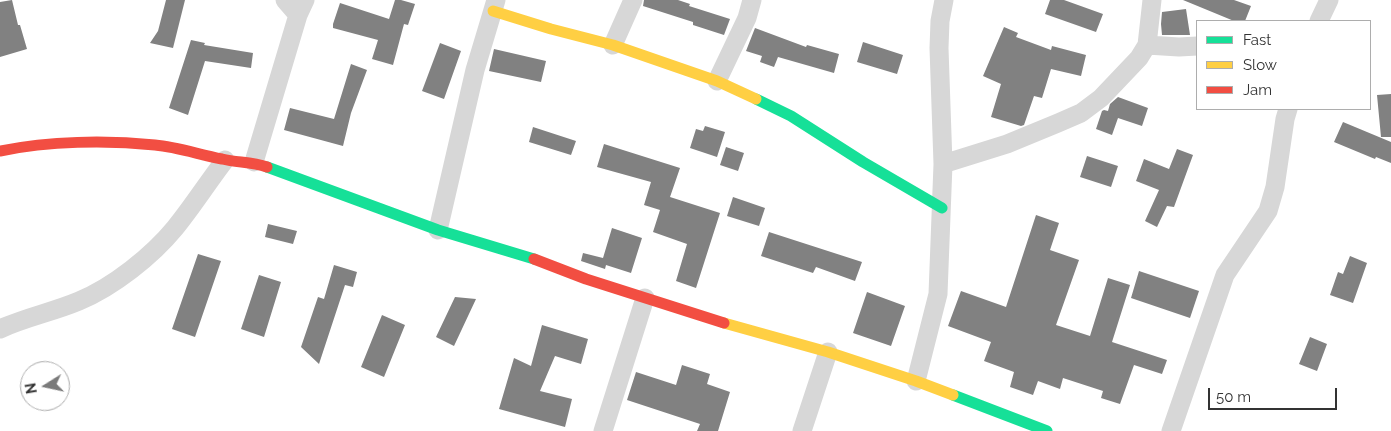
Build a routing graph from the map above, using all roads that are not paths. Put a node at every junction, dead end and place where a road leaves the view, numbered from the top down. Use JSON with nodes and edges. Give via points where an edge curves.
{"nodes":[{"id":1,"x":285,"y":0,"type":"edge"},
{"id":2,"x":633,"y":0,"type":"edge"},
{"id":3,"x":752,"y":0,"type":"edge"},
{"id":4,"x":944,"y":0,"type":"edge"},
{"id":5,"x":1152,"y":0,"type":"edge"},
{"id":6,"x":1329,"y":0,"type":"edge"},
{"id":7,"x":494,"y":6,"type":"edge"},
{"id":8,"x":301,"y":8,"type":"edge"},
{"id":9,"x":1319,"y":20,"type":"edge"},
{"id":10,"x":613,"y":45,"type":"junction"},
{"id":11,"x":1147,"y":45,"type":"junction"},
{"id":12,"x":1196,"y":46,"type":"edge"},
{"id":13,"x":717,"y":81,"type":"junction"},
{"id":14,"x":1288,"y":110,"type":"edge"},
{"id":15,"x":0,"y":150,"type":"edge"},
{"id":16,"x":225,"y":160,"type":"junction"},
{"id":17,"x":254,"y":162,"type":"junction"},
{"id":18,"x":943,"y":164,"type":"junction"},
{"id":19,"x":942,"y":208,"type":"junction"},
{"id":20,"x":438,"y":230,"type":"junction"},
{"id":21,"x":645,"y":298,"type":"junction"},
{"id":22,"x":0,"y":329,"type":"edge"},
{"id":23,"x":828,"y":352,"type":"junction"},
{"id":24,"x":916,"y":381,"type":"junction"},
{"id":25,"x":1009,"y":424,"type":"edge"},
{"id":26,"x":603,"y":431,"type":"edge"},
{"id":27,"x":802,"y":431,"type":"edge"},
{"id":28,"x":1047,"y":431,"type":"edge"},
{"id":29,"x":1171,"y":431,"type":"edge"}],
"edges":[{"from":1,"to":8,"type":"street"},
{"from":2,"to":10,"type":"street"},
{"from":3,"to":13,"type":"street","via":[[747,18]]},
{"from":4,"to":18,"type":"street","via":[[938,48]]},
{"from":5,"to":11,"type":"street"},
{"from":6,"to":9,"type":"street"},
{"from":7,"to":10,"type":"street","via":[[551,29]]},
{"from":7,"to":20,"type":"street","via":[[475,70]]},
{"from":8,"to":17,"type":"street"},
{"from":10,"to":13,"type":"street"},
{"from":11,"to":12,"type":"street"},
{"from":11,"to":18,"type":"street","via":[[1101,98],[1081,113],[1008,144]]},
{"from":13,"to":19,"type":"street","via":[[791,116]]},
{"from":14,"to":29,"type":"street","via":[[1268,211],[1225,275]]},
{"from":15,"to":16,"type":"street","via":[[95,142],[158,145]]},
{"from":16,"to":17,"type":"street"},
{"from":16,"to":22,"type":"street","via":[[175,228],[115,282],[79,301]]},
{"from":17,"to":20,"type":"street"},
{"from":18,"to":19,"type":"street"},
{"from":19,"to":24,"type":"street","via":[[938,294]]},
{"from":20,"to":21,"type":"street","via":[[544,262]]},
{"from":21,"to":23,"type":"street"},
{"from":21,"to":26,"type":"street"},
{"from":23,"to":24,"type":"street"},
{"from":23,"to":27,"type":"street"},
{"from":24,"to":25,"type":"street"},
{"from":25,"to":28,"type":"street"}]}
